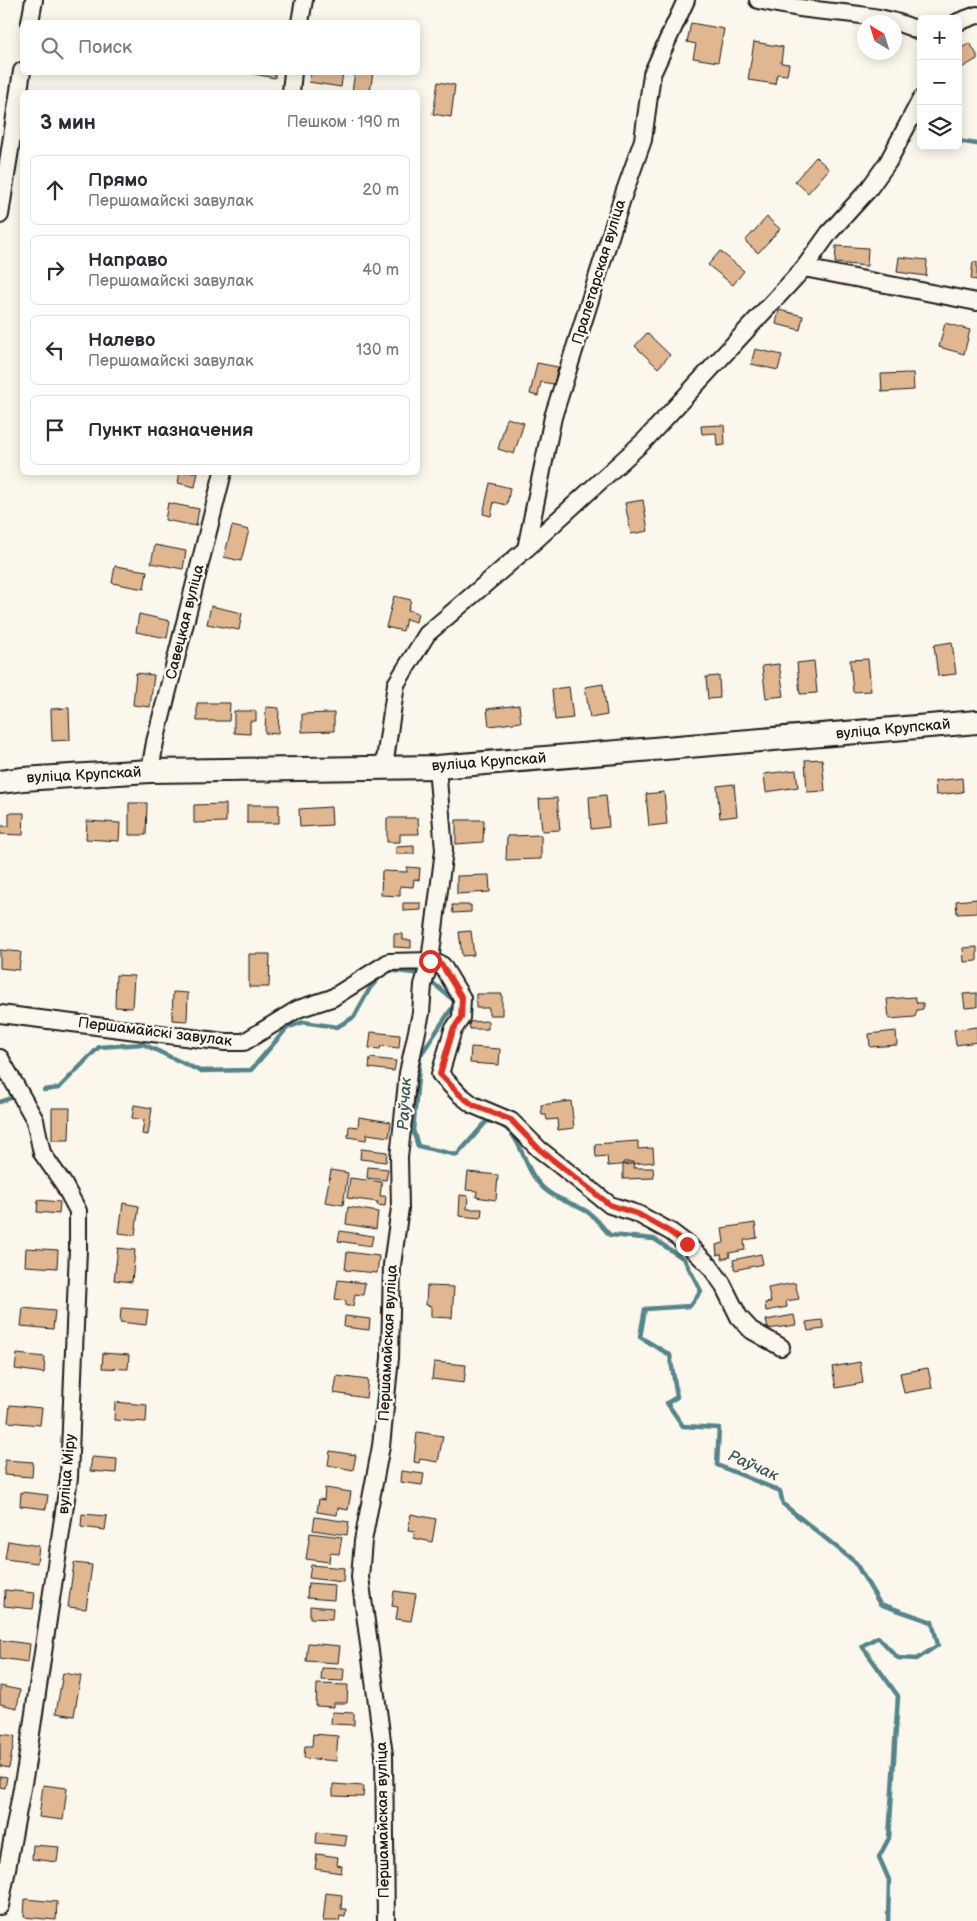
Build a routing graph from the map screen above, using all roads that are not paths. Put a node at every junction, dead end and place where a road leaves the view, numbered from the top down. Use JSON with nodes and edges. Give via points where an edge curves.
{"nodes":[{"id":1,"x":34,"y":0,"type":"edge"},
{"id":2,"x":304,"y":0,"type":"edge"},
{"id":3,"x":686,"y":0,"type":"edge"},
{"id":4,"x":758,"y":0,"type":"edge"},
{"id":5,"x":977,"y":15,"type":"edge"},
{"id":6,"x":30,"y":20,"type":"edge"},
{"id":7,"x":300,"y":20,"type":"edge"},
{"id":8,"x":962,"y":21,"type":"edge"},
{"id":9,"x":917,"y":30,"type":"edge"},
{"id":10,"x":21,"y":75,"type":"edge"},
{"id":11,"x":293,"y":75,"type":"edge"},
{"id":12,"x":291,"y":90,"type":"edge"},
{"id":13,"x":918,"y":105,"type":"edge"},
{"id":14,"x":0,"y":215,"type":"edge"},
{"id":15,"x":804,"y":268,"type":"junction"},
{"id":16,"x":977,"y":302,"type":"edge"},
{"id":17,"x":222,"y":475,"type":"edge"},
{"id":18,"x":526,"y":550,"type":"junction"},
{"id":19,"x":977,"y":722,"type":"edge"},
{"id":20,"x":384,"y":766,"type":"junction"},
{"id":21,"x":437,"y":767,"type":"junction"},
{"id":22,"x":150,"y":771,"type":"junction"},
{"id":23,"x":0,"y":782,"type":"edge"},
{"id":24,"x":427,"y":972,"type":"junction"},
{"id":25,"x":0,"y":1014,"type":"edge"},
{"id":26,"x":0,"y":1058,"type":"edge"},
{"id":27,"x":781,"y":1347,"type":"dead end"},
{"id":28,"x":0,"y":1906,"type":"edge"},
{"id":29,"x":386,"y":1921,"type":"edge"}],
"edges":[{"from":1,"to":6,"type":"street"},
{"from":2,"to":7,"type":"street"},
{"from":3,"to":18,"type":"street","name":"Пралетарская вуліца","via":[[652,74],[643,140],[553,417]]},
{"from":4,"to":9,"type":"street","via":[[863,16],[909,25]]},
{"from":5,"to":8,"type":"street"},
{"from":10,"to":14,"type":"street"},
{"from":11,"to":12,"type":"street"},
{"from":13,"to":15,"type":"street","via":[[888,162]]},
{"from":15,"to":16,"type":"street"},
{"from":15,"to":18,"type":"street","via":[[645,440]]},
{"from":17,"to":22,"type":"street","name":"Савецкая вуліца"},
{"from":18,"to":20,"type":"street","via":[[427,634],[396,684]]},
{"from":19,"to":21,"type":"street","name":"вуліца Крупскай"},
{"from":20,"to":21,"type":"street","name":"вуліца Крупскай"},
{"from":20,"to":22,"type":"street","name":"вуліца Крупскай"},
{"from":21,"to":24,"type":"street","name":"Першамайская вуліца","via":[[444,850]]},
{"from":22,"to":23,"type":"street","name":"вуліца Крупскай"},
{"from":24,"to":25,"type":"street","name":"Першамайскі завулак","via":[[389,962],[332,998],[298,1009],[244,1042]]},
{"from":24,"to":27,"type":"street","via":[[442,965],[462,998],[461,1018],[453,1030],[440,1074],[450,1086],[473,1105],[511,1120],[560,1167],[610,1205],[638,1214],[670,1232],[709,1265],[739,1317],[751,1330]]},
{"from":24,"to":29,"type":"street","name":"Першамайская вуліца","via":[[408,1074],[399,1157],[400,1208],[392,1264],[390,1358],[381,1446],[363,1541],[360,1577],[384,1755]]},
{"from":26,"to":28,"type":"street","name":"вуліца Міру","via":[[35,1120],[42,1153],[78,1211],[78,1249],[69,1478],[26,1767]]}]}
